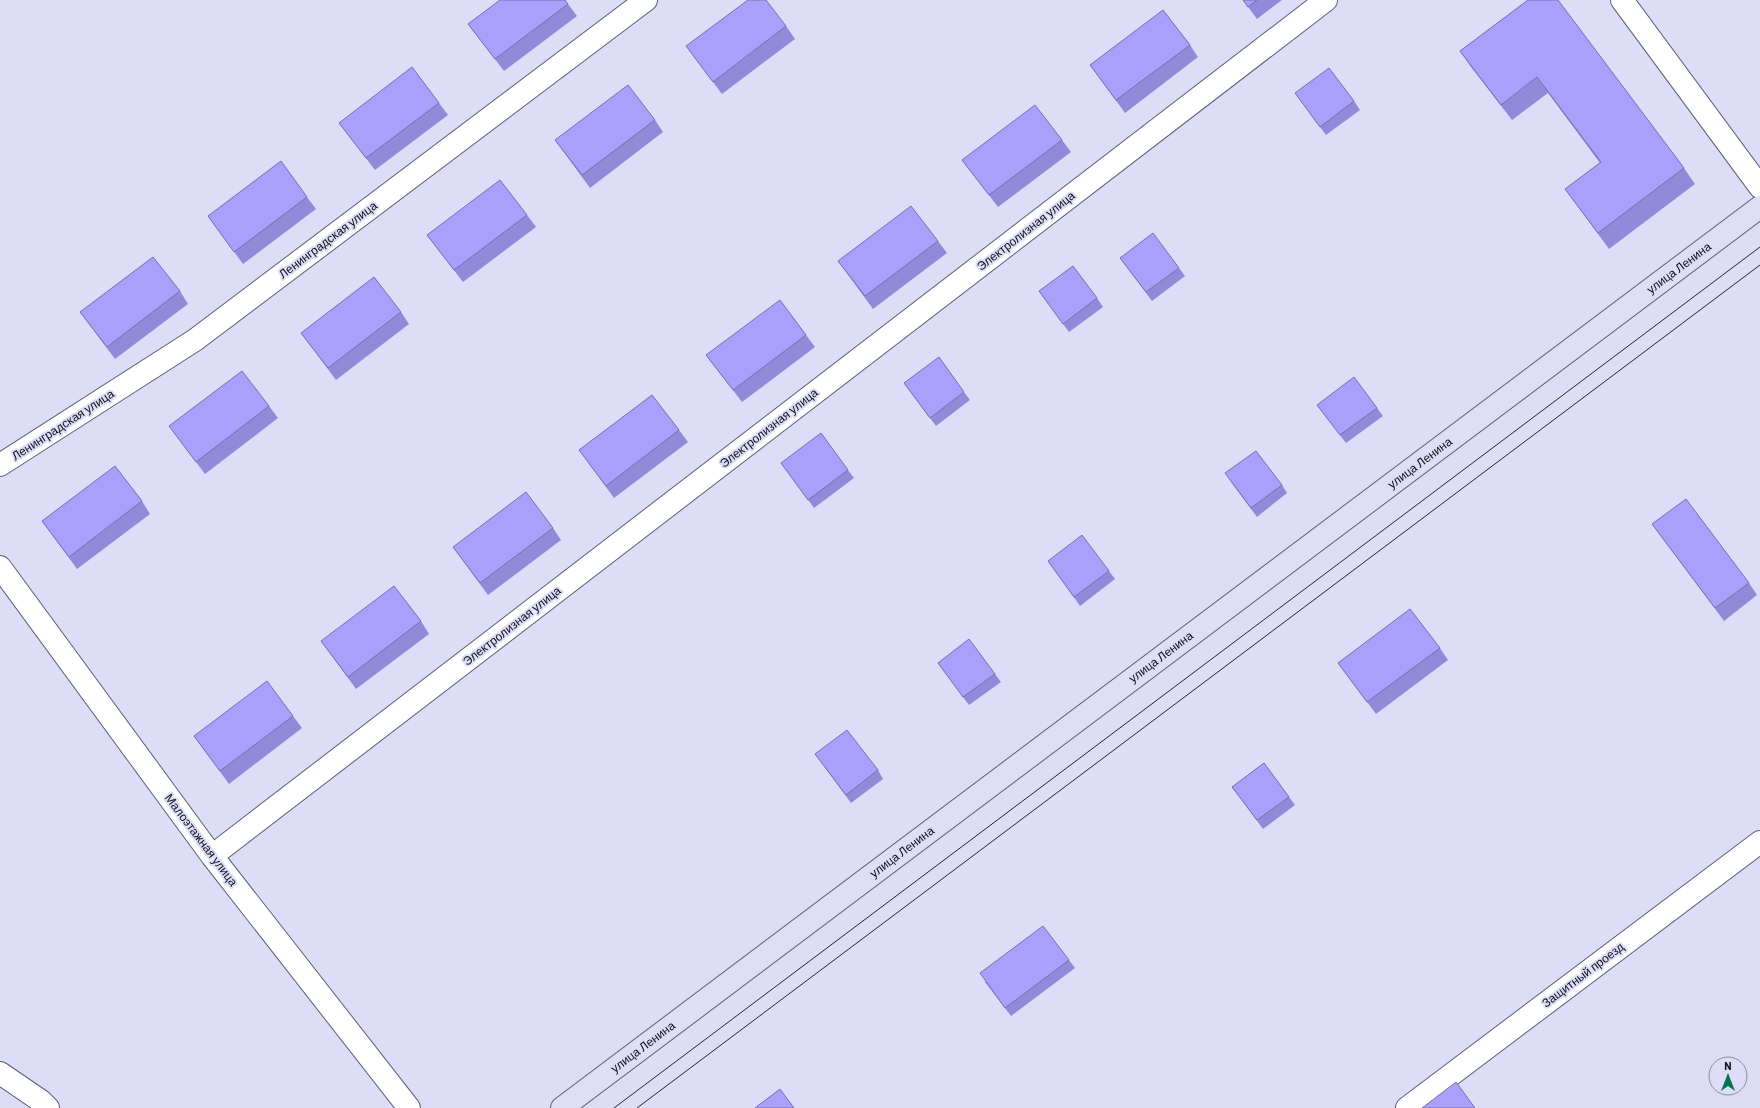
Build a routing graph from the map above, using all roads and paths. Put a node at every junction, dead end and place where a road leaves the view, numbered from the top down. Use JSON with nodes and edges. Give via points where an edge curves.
{"nodes":[{"id":1,"x":646,"y":0,"type":"edge"},
{"id":2,"x":1326,"y":0,"type":"edge"},
{"id":3,"x":1622,"y":0,"type":"edge"},
{"id":4,"x":1760,"y":187,"type":"edge"},
{"id":5,"x":1760,"y":207,"type":"edge"},
{"id":6,"x":0,"y":465,"type":"edge"},
{"id":7,"x":0,"y":567,"type":"edge"},
{"id":8,"x":1760,"y":842,"type":"edge"},
{"id":9,"x":212,"y":856,"type":"junction"},
{"id":10,"x":0,"y":1073,"type":"edge"},
{"id":11,"x":48,"y":1108,"type":"edge"},
{"id":12,"x":409,"y":1108,"type":"edge"},
{"id":13,"x":562,"y":1108,"type":"edge"},
{"id":14,"x":1407,"y":1108,"type":"edge"}],
"edges":[{"from":1,"to":6,"type":"street","name":"Ленинградская улица","via":[[195,340]]},
{"from":2,"to":9,"type":"street","name":"Электролизная улица"},
{"from":3,"to":4,"type":"street"},
{"from":5,"to":13,"type":"main road","name":"улица Ленина"},
{"from":7,"to":9,"type":"street","name":"Малоэтажная улица"},
{"from":8,"to":14,"type":"street","name":"Защитный проезд"},
{"from":9,"to":12,"type":"street","name":"Малоэтажная улица"},
{"from":10,"to":11,"type":"street","via":[[41,1100]]}]}
